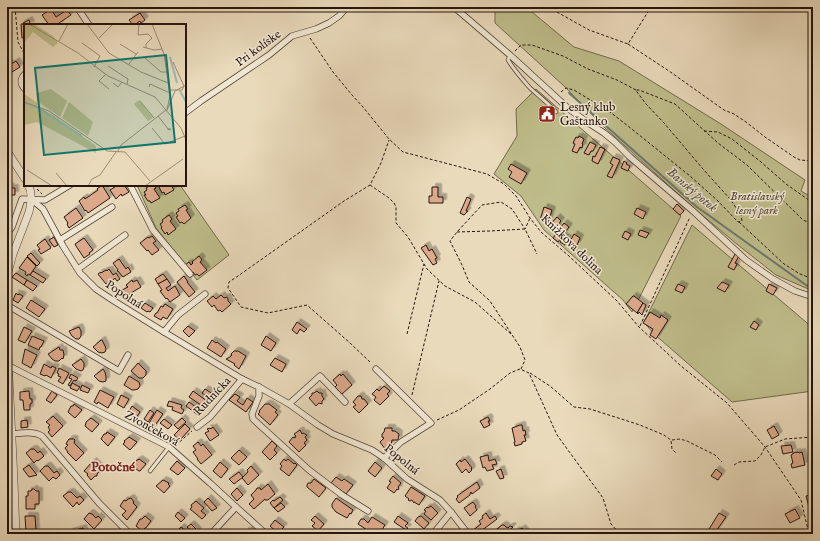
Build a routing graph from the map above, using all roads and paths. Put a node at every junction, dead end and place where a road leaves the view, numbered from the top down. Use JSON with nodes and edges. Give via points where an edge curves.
{"nodes":[{"id":1,"x":15,"y":7,"type":"edge"},
{"id":2,"x":77,"y":7,"type":"edge"},
{"id":3,"x":347,"y":7,"type":"edge"},
{"id":4,"x":454,"y":7,"type":"edge"},
{"id":5,"x":472,"y":7,"type":"edge"},
{"id":6,"x":548,"y":7,"type":"edge"},
{"id":7,"x":651,"y":7,"type":"edge"},
{"id":8,"x":466,"y":12,"type":"dead end"},
{"id":9,"x":88,"y":24,"type":"edge"},
{"id":10,"x":307,"y":33,"type":"junction"},
{"id":11,"x":628,"y":44,"type":"junction"},
{"id":12,"x":24,"y":52,"type":"edge"},
{"id":13,"x":510,"y":55,"type":"junction"},
{"id":14,"x":24,"y":75,"type":"edge"},
{"id":15,"x":24,"y":88,"type":"edge"},
{"id":16,"x":636,"y":90,"type":"junction"},
{"id":17,"x":556,"y":96,"type":"junction"},
{"id":18,"x":186,"y":112,"type":"edge"},
{"id":19,"x":556,"y":112,"type":"dead end"},
{"id":20,"x":704,"y":131,"type":"junction"},
{"id":21,"x":389,"y":139,"type":"junction"},
{"id":22,"x":7,"y":151,"type":"edge"},
{"id":23,"x":813,"y":161,"type":"edge"},
{"id":24,"x":24,"y":177,"type":"edge"},
{"id":25,"x":370,"y":185,"type":"junction"},
{"id":26,"x":29,"y":186,"type":"edge"},
{"id":27,"x":68,"y":186,"type":"edge"},
{"id":28,"x":131,"y":186,"type":"edge"},
{"id":29,"x":31,"y":199,"type":"junction"},
{"id":30,"x":813,"y":203,"type":"edge"},
{"id":31,"x":112,"y":207,"type":"dead end"},
{"id":32,"x":693,"y":211,"type":"junction"},
{"id":33,"x":530,"y":218,"type":"junction"},
{"id":34,"x":738,"y":222,"type":"junction"},
{"id":35,"x":813,"y":224,"type":"edge"},
{"id":36,"x":525,"y":229,"type":"junction"},
{"id":37,"x":456,"y":232,"type":"junction"},
{"id":38,"x":7,"y":234,"type":"edge"},
{"id":39,"x":125,"y":235,"type":"dead end"},
{"id":40,"x":60,"y":240,"type":"junction"},
{"id":41,"x":537,"y":254,"type":"dead end"},
{"id":42,"x":424,"y":264,"type":"junction"},
{"id":43,"x":78,"y":269,"type":"junction"},
{"id":44,"x":190,"y":274,"type":"dead end"},
{"id":45,"x":7,"y":276,"type":"edge"},
{"id":46,"x":813,"y":279,"type":"edge"},
{"id":47,"x":439,"y":280,"type":"junction"},
{"id":48,"x":205,"y":294,"type":"dead end"},
{"id":49,"x":813,"y":297,"type":"edge"},
{"id":50,"x":7,"y":306,"type":"edge"},
{"id":51,"x":639,"y":327,"type":"junction"},
{"id":52,"x":164,"y":332,"type":"junction"},
{"id":53,"x":407,"y":334,"type":"dead end"},
{"id":54,"x":7,"y":336,"type":"edge"},
{"id":55,"x":512,"y":336,"type":"junction"},
{"id":56,"x":128,"y":355,"type":"dead end"},
{"id":57,"x":370,"y":362,"type":"dead end"},
{"id":58,"x":9,"y":366,"type":"junction"},
{"id":59,"x":376,"y":369,"type":"dead end"},
{"id":60,"x":520,"y":369,"type":"junction"},
{"id":61,"x":529,"y":373,"type":"junction"},
{"id":62,"x":242,"y":379,"type":"junction"},
{"id":63,"x":259,"y":387,"type":"junction"},
{"id":64,"x":345,"y":402,"type":"dead end"},
{"id":65,"x":411,"y":403,"type":"junction"},
{"id":66,"x":290,"y":404,"type":"junction"},
{"id":67,"x":431,"y":423,"type":"junction"},
{"id":68,"x":197,"y":427,"type":"joint"},
{"id":69,"x":12,"y":434,"type":"junction"},
{"id":70,"x":813,"y":437,"type":"edge"},
{"id":71,"x":671,"y":440,"type":"junction"},
{"id":72,"x":175,"y":446,"type":"dead end"},
{"id":73,"x":169,"y":447,"type":"junction"},
{"id":74,"x":765,"y":447,"type":"junction"},
{"id":75,"x":676,"y":453,"type":"dead end"},
{"id":76,"x":384,"y":458,"type":"junction"},
{"id":77,"x":722,"y":462,"type":"dead end"},
{"id":78,"x":734,"y":466,"type":"dead end"},
{"id":79,"x":150,"y":471,"type":"dead end"},
{"id":80,"x":236,"y":507,"type":"junction"},
{"id":81,"x":368,"y":511,"type":"dead end"},
{"id":82,"x":451,"y":512,"type":"junction"},
{"id":83,"x":16,"y":534,"type":"edge"},
{"id":84,"x":130,"y":534,"type":"edge"},
{"id":85,"x":211,"y":534,"type":"edge"},
{"id":86,"x":266,"y":534,"type":"edge"},
{"id":87,"x":433,"y":534,"type":"edge"},
{"id":88,"x":468,"y":534,"type":"edge"},
{"id":89,"x":620,"y":534,"type":"edge"},
{"id":90,"x":809,"y":534,"type":"edge"}],
"edges":[{"from":1,"to":12,"type":"path","via":[[18,42]]},
{"from":2,"to":9,"type":"street"},
{"from":3,"to":10,"type":"street","name":"Pri kolíske","via":[[329,23]]},
{"from":4,"to":13,"type":"street"},
{"from":5,"to":8,"type":"path"},
{"from":6,"to":11,"type":"path","via":[[589,30]]},
{"from":7,"to":11,"type":"path"},
{"from":10,"to":18,"type":"street","name":"Pri kolíske","via":[[292,36]]},
{"from":10,"to":21,"type":"path","name":"Knižkova dolina","via":[[333,72]]},
{"from":11,"to":23,"type":"path","via":[[794,157]]},
{"from":13,"to":16,"type":"path","via":[[521,45],[532,45]]},
{"from":13,"to":17,"type":"street"},
{"from":13,"to":19,"type":"lane","via":[[508,60],[511,65]]},
{"from":14,"to":15,"type":"street","via":[[21,83]]},
{"from":16,"to":20,"type":"path","via":[[675,104]]},
{"from":16,"to":34,"type":"path","via":[[730,199],[741,215],[742,221]]},
{"from":17,"to":32,"type":"street","via":[[577,115],[604,133]]},
{"from":17,"to":34,"type":"path","via":[[566,88],[574,90],[610,112],[718,200]]},
{"from":20,"to":30,"type":"path","via":[[718,132],[732,140]]},
{"from":20,"to":35,"type":"path","via":[[747,165],[803,220]]},
{"from":21,"to":25,"type":"path"},
{"from":21,"to":33,"type":"path","name":"Knižkova dolina","via":[[403,152],[487,174],[504,184],[516,196]]},
{"from":22,"to":24,"type":"street"},
{"from":25,"to":42,"type":"path","via":[[394,203],[396,223],[408,237]]},
{"from":25,"to":57,"type":"path","via":[[229,282],[228,288],[241,307],[268,313],[307,306]]},
{"from":26,"to":29,"type":"street"},
{"from":27,"to":29,"type":"street","via":[[45,200]]},
{"from":28,"to":44,"type":"street","via":[[153,230]]},
{"from":29,"to":38,"type":"street","via":[[22,199]]},
{"from":29,"to":40,"type":"street","name":"Popolná","via":[[43,210]]},
{"from":29,"to":45,"type":"street","via":[[30,212]]},
{"from":31,"to":40,"type":"street"},
{"from":32,"to":49,"type":"street","via":[[757,269],[788,287]]},
{"from":32,"to":51,"type":"path"},
{"from":33,"to":36,"type":"path"},
{"from":33,"to":51,"type":"path","name":"Knižkova dolina","via":[[541,232],[617,301]]},
{"from":34,"to":46,"type":"path","via":[[784,264]]},
{"from":36,"to":37,"type":"path"},
{"from":36,"to":37,"type":"path","via":[[512,209],[501,202],[482,205]]},
{"from":36,"to":41,"type":"path"},
{"from":37,"to":55,"type":"path","via":[[450,241],[469,282],[490,302]]},
{"from":39,"to":43,"type":"street"},
{"from":40,"to":43,"type":"street","name":"Popolná"},
{"from":42,"to":47,"type":"path"},
{"from":42,"to":53,"type":"path"},
{"from":43,"to":52,"type":"street","name":"Popolná","via":[[96,289]]},
{"from":47,"to":55,"type":"path","via":[[444,286],[475,302]]},
{"from":47,"to":65,"type":"path"},
{"from":48,"to":52,"type":"street","via":[[178,315]]},
{"from":50,"to":56,"type":"street","via":[[119,371]]},
{"from":51,"to":74,"type":"path","name":"Knižkova dolina","via":[[681,366],[727,403]]},
{"from":52,"to":62,"type":"street","name":"Popolná"},
{"from":54,"to":58,"type":"street"},
{"from":55,"to":60,"type":"path","via":[[525,360]]},
{"from":58,"to":69,"type":"street"},
{"from":58,"to":73,"type":"street","name":"Zvončeková"},
{"from":59,"to":65,"type":"street"},
{"from":60,"to":61,"type":"path"},
{"from":60,"to":67,"type":"path","via":[[510,373],[459,410]]},
{"from":61,"to":71,"type":"path","via":[[550,386],[574,407],[590,409],[640,425],[664,434]]},
{"from":61,"to":89,"type":"path","via":[[557,435],[603,498],[612,524]]},
{"from":62,"to":63,"type":"street","name":"Popolná"},
{"from":62,"to":68,"type":"street","name":"Rudnícka","via":[[210,417]]},
{"from":63,"to":66,"type":"street","name":"Popolná"},
{"from":63,"to":81,"type":"street","via":[[253,418],[309,470]]},
{"from":64,"to":66,"type":"street","via":[[320,376]]},
{"from":65,"to":67,"type":"street"},
{"from":66,"to":76,"type":"street","name":"Popolná","via":[[333,434],[372,450]]},
{"from":67,"to":76,"type":"street","via":[[401,442]]},
{"from":68,"to":72,"type":"path"},
{"from":69,"to":83,"type":"street"},
{"from":69,"to":84,"type":"street","via":[[38,433],[42,436],[99,503]]},
{"from":70,"to":74,"type":"path","via":[[785,439]]},
{"from":71,"to":75,"type":"path","via":[[672,450]]},
{"from":71,"to":77,"type":"path","via":[[687,441],[715,455]]},
{"from":73,"to":79,"type":"lane"},
{"from":73,"to":80,"type":"street","name":"Zvončeková"},
{"from":74,"to":78,"type":"path","via":[[755,461],[738,462]]},
{"from":74,"to":90,"type":"path","name":"Knižkova dolina","via":[[801,500]]},
{"from":76,"to":82,"type":"street","name":"Popolná","via":[[407,479],[440,500]]},
{"from":80,"to":85,"type":"street"},
{"from":80,"to":86,"type":"street","name":"Zvončeková"},
{"from":82,"to":87,"type":"street"},
{"from":82,"to":88,"type":"street","name":"Popolná"}]}
